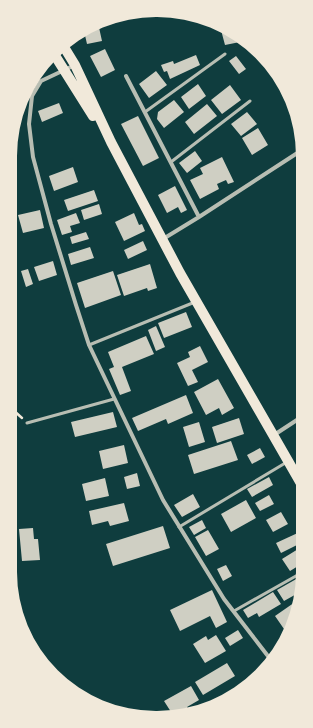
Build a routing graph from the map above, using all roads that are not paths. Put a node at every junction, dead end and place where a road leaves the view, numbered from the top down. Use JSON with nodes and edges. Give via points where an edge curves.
{"nodes":[{"id":1,"x":66,"y":51,"type":"edge"},
{"id":2,"x":225,"y":54,"type":"dead end"},
{"id":3,"x":57,"y":60,"type":"edge"},
{"id":4,"x":75,"y":65,"type":"junction"},
{"id":5,"x":63,"y":72,"type":"junction"},
{"id":6,"x":126,"y":76,"type":"dead end"},
{"id":7,"x":250,"y":101,"type":"dead end"},
{"id":8,"x":144,"y":112,"type":"junction"},
{"id":9,"x":111,"y":142,"type":"junction"},
{"id":10,"x":296,"y":154,"type":"edge"},
{"id":11,"x":170,"y":162,"type":"junction"},
{"id":12,"x":199,"y":217,"type":"junction"},
{"id":13,"x":163,"y":239,"type":"junction"},
{"id":14,"x":197,"y":302,"type":"junction"},
{"id":15,"x":89,"y":345,"type":"junction"},
{"id":16,"x":114,"y":400,"type":"junction"},
{"id":17,"x":296,"y":420,"type":"edge"},
{"id":18,"x":27,"y":423,"type":"road end"},
{"id":19,"x":274,"y":436,"type":"junction"},
{"id":20,"x":288,"y":461,"type":"junction"},
{"id":21,"x":296,"y":475,"type":"edge"},
{"id":22,"x":179,"y":527,"type":"junction"},
{"id":23,"x":296,"y":576,"type":"edge"},
{"id":24,"x":234,"y":611,"type":"junction"},
{"id":25,"x":267,"y":655,"type":"edge"}],
"edges":[{"from":1,"to":4,"type":"main road"},
{"from":2,"to":8,"type":"lane"},
{"from":3,"to":5,"type":"main road"},
{"from":4,"to":5,"type":"street"},
{"from":4,"to":9,"type":"main road"},
{"from":5,"to":9,"type":"main road"},
{"from":5,"to":15,"type":"street","via":[[41,81],[32,96],[29,124],[33,157],[51,224]]},
{"from":6,"to":8,"type":"street"},
{"from":7,"to":11,"type":"lane"},
{"from":8,"to":11,"type":"street"},
{"from":9,"to":13,"type":"main road"},
{"from":10,"to":12,"type":"street"},
{"from":11,"to":12,"type":"street"},
{"from":12,"to":13,"type":"street"},
{"from":13,"to":14,"type":"main road"},
{"from":14,"to":15,"type":"lane"},
{"from":14,"to":19,"type":"main road"},
{"from":15,"to":16,"type":"street"},
{"from":16,"to":18,"type":"lane"},
{"from":16,"to":22,"type":"street"},
{"from":17,"to":19,"type":"street"},
{"from":19,"to":20,"type":"main road"},
{"from":20,"to":21,"type":"main road"},
{"from":20,"to":22,"type":"lane"},
{"from":22,"to":24,"type":"street"},
{"from":23,"to":24,"type":"lane"},
{"from":24,"to":25,"type":"street"}]}
